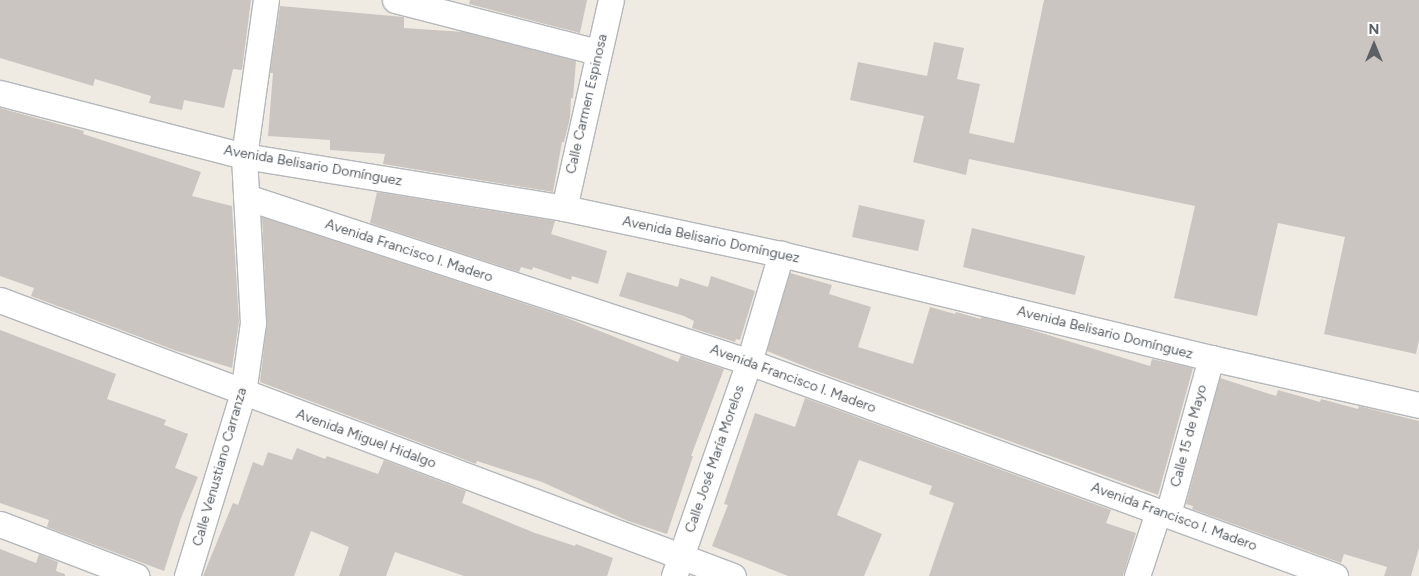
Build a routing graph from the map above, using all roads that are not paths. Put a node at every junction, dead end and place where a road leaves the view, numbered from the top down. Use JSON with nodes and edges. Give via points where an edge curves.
{"nodes":[{"id":1,"x":266,"y":0,"type":"edge"},
{"id":2,"x":395,"y":0,"type":"edge"},
{"id":3,"x":610,"y":0,"type":"edge"},
{"id":4,"x":598,"y":52,"type":"junction"},
{"id":5,"x":0,"y":93,"type":"edge"},
{"id":6,"x":244,"y":156,"type":"junction"},
{"id":7,"x":246,"y":197,"type":"junction"},
{"id":8,"x":564,"y":208,"type":"junction"},
{"id":9,"x":781,"y":254,"type":"junction"},
{"id":10,"x":0,"y":300,"type":"edge"},
{"id":11,"x":1210,"y":358,"type":"junction"},
{"id":12,"x":749,"y":362,"type":"junction"},
{"id":13,"x":243,"y":393,"type":"junction"},
{"id":14,"x":1419,"y":404,"type":"edge"},
{"id":15,"x":1163,"y":513,"type":"junction"},
{"id":16,"x":0,"y":524,"type":"edge"},
{"id":17,"x":678,"y":566,"type":"edge"},
{"id":18,"x":136,"y":576,"type":"edge"},
{"id":19,"x":188,"y":576,"type":"edge"},
{"id":20,"x":733,"y":576,"type":"edge"},
{"id":21,"x":1137,"y":576,"type":"edge"},
{"id":22,"x":1335,"y":576,"type":"edge"}],
"edges":[{"from":1,"to":6,"type":"street","name":"Calle Venustiano Carranza"},
{"from":2,"to":4,"type":"street"},
{"from":3,"to":4,"type":"street","name":"Calle Carmen Espinosa"},
{"from":4,"to":8,"type":"street","name":"Calle Carmen Espinosa"},
{"from":5,"to":6,"type":"street","name":"Avenida Belisario Domínguez"},
{"from":6,"to":7,"type":"street","name":"Calle Venustiano Carranza"},
{"from":6,"to":8,"type":"street","name":"Avenida Belisario Domínguez"},
{"from":7,"to":12,"type":"street","name":"Avenida Francisco I. Madero"},
{"from":7,"to":13,"type":"street","name":"Calle Venustiano Carranza","via":[[253,324]]},
{"from":8,"to":9,"type":"street","name":"Avenida Belisario Domínguez"},
{"from":9,"to":11,"type":"street","name":"Avenida Belisario Domínguez"},
{"from":9,"to":12,"type":"street","name":"Calle José María Morelos"},
{"from":10,"to":13,"type":"street","name":"Avenida Miguel Hidalgo"},
{"from":11,"to":14,"type":"street","name":"Avenida Belisario Domínguez"},
{"from":11,"to":15,"type":"street","name":"Calle 15 de Mayo"},
{"from":12,"to":15,"type":"street","name":"Avenida Francisco I. Madero"},
{"from":12,"to":17,"type":"street","name":"Calle José María Morelos"},
{"from":13,"to":17,"type":"street","name":"Avenida Miguel Hidalgo"},
{"from":13,"to":19,"type":"street","name":"Calle Venustiano Carranza"},
{"from":15,"to":21,"type":"street","name":"Calle 15 de Mayo"},
{"from":15,"to":22,"type":"street","name":"Avenida Francisco I. Madero"},
{"from":16,"to":18,"type":"street"},
{"from":17,"to":20,"type":"street","name":"Avenida Miguel Hidalgo"}]}
